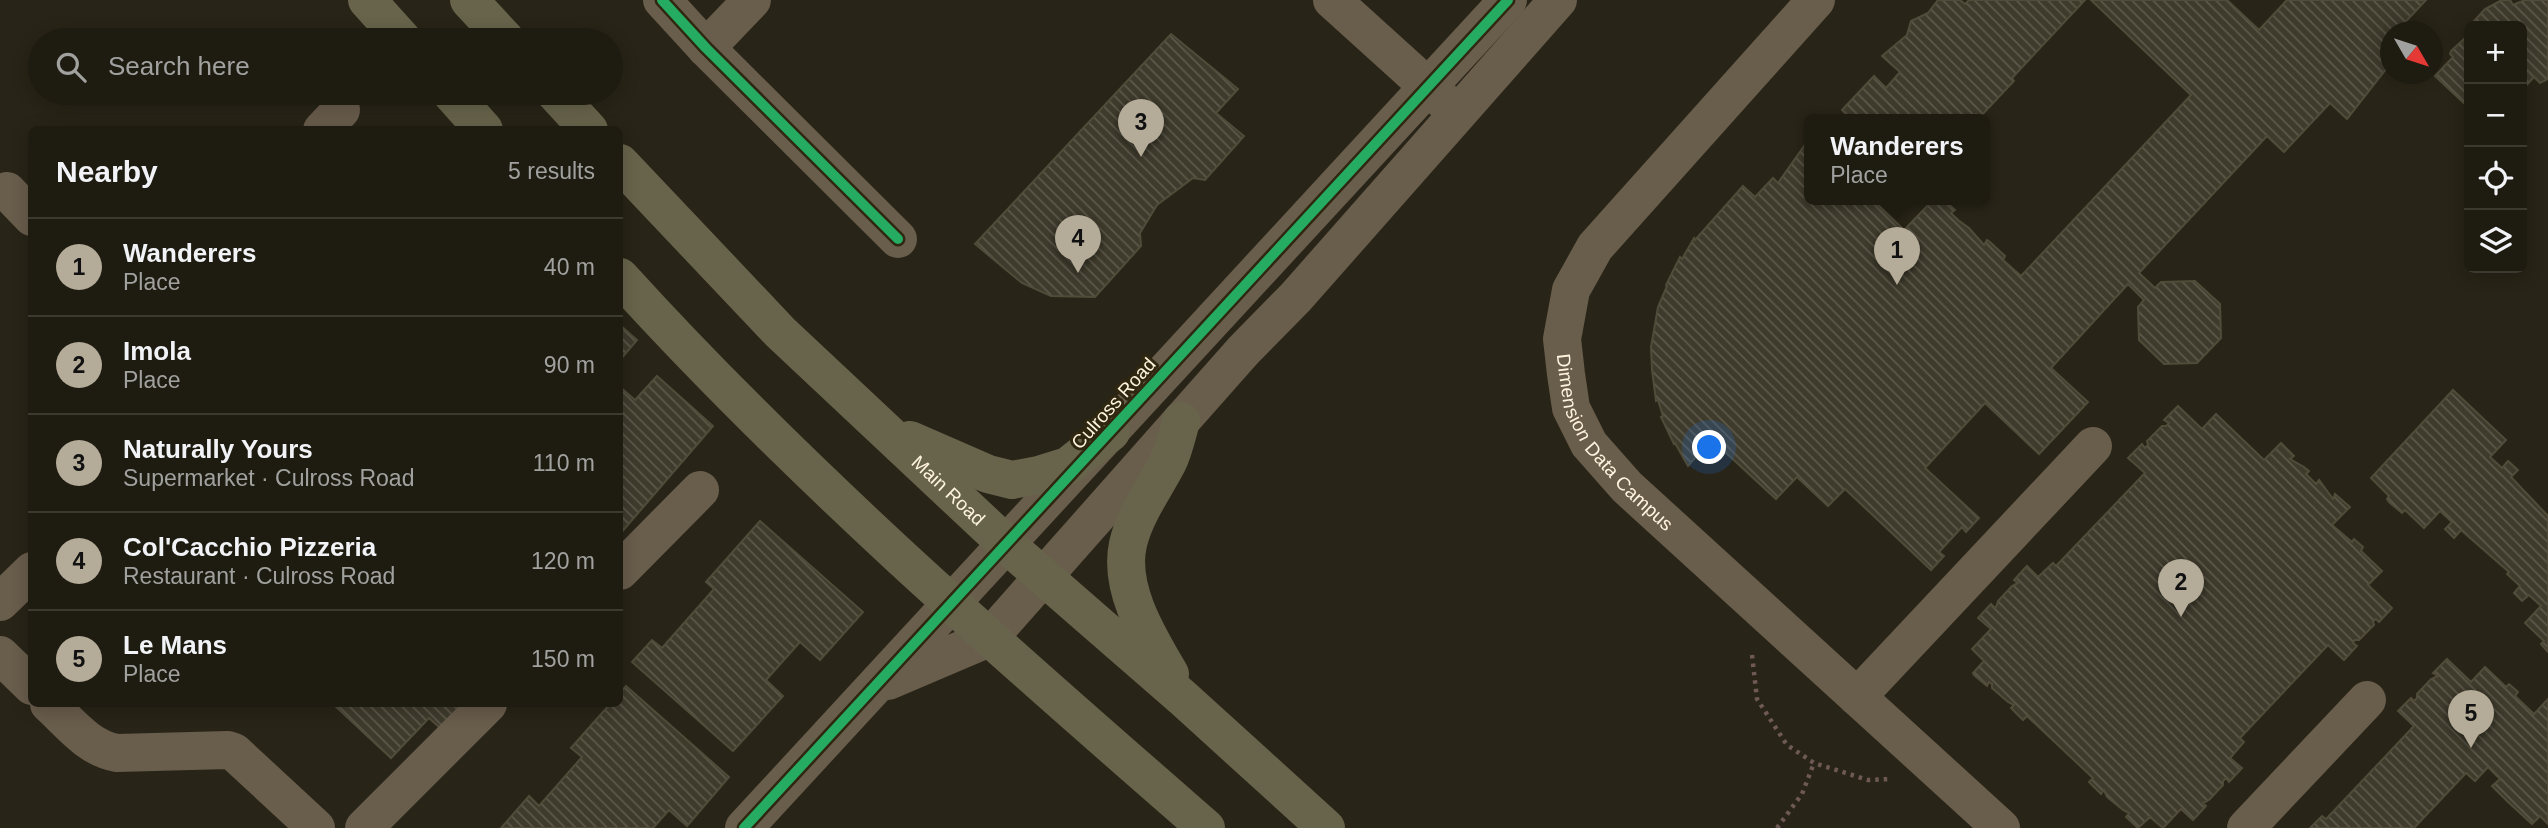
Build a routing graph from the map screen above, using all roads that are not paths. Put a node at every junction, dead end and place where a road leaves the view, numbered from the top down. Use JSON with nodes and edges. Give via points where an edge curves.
{"nodes":[{"id":1,"x":367,"y":0,"type":"edge"},
{"id":2,"x":469,"y":0,"type":"edge"},
{"id":3,"x":662,"y":0,"type":"edge"},
{"id":4,"x":752,"y":0,"type":"edge"},
{"id":5,"x":1332,"y":0,"type":"edge"},
{"id":6,"x":1508,"y":0,"type":"edge"},
{"id":7,"x":1558,"y":0,"type":"edge"},
{"id":8,"x":1816,"y":0,"type":"edge"},
{"id":9,"x":392,"y":28,"type":"edge"},
{"id":10,"x":495,"y":28,"type":"edge"},
{"id":11,"x":706,"y":48,"type":"junction"},
{"id":12,"x":1428,"y":87,"type":"junction"},
{"id":13,"x":462,"y":105,"type":"edge"},
{"id":14,"x":566,"y":105,"type":"edge"},
{"id":15,"x":1458,"y":112,"type":"junction"},
{"id":16,"x":480,"y":126,"type":"edge"},
{"id":17,"x":585,"y":126,"type":"edge"},
{"id":18,"x":623,"y":166,"type":"edge"},
{"id":19,"x":898,"y":239,"type":"dead end"},
{"id":20,"x":623,"y":280,"type":"edge"},
{"id":21,"x":1181,"y":421,"type":"junction"},
{"id":22,"x":880,"y":425,"type":"junction"},
{"id":23,"x":1111,"y":432,"type":"junction"},
{"id":24,"x":2093,"y":446,"type":"dead end"},
{"id":25,"x":700,"y":491,"type":"dead end"},
{"id":26,"x":1006,"y":544,"type":"junction"},
{"id":27,"x":623,"y":569,"type":"edge"},
{"id":28,"x":28,"y":574,"type":"edge"},
{"id":29,"x":1043,"y":576,"type":"junction"},
{"id":30,"x":0,"y":602,"type":"edge"},
{"id":31,"x":950,"y":604,"type":"junction"},
{"id":32,"x":989,"y":638,"type":"junction"},
{"id":33,"x":0,"y":655,"type":"edge"},
{"id":34,"x":28,"y":682,"type":"edge"},
{"id":35,"x":876,"y":686,"type":"junction"},
{"id":36,"x":1857,"y":697,"type":"junction"},
{"id":37,"x":1184,"y":699,"type":"junction"},
{"id":38,"x":2367,"y":700,"type":"dead end"},
{"id":39,"x":52,"y":707,"type":"edge"},
{"id":40,"x":485,"y":707,"type":"edge"},
{"id":41,"x":316,"y":828,"type":"edge"},
{"id":42,"x":364,"y":828,"type":"edge"},
{"id":43,"x":744,"y":828,"type":"edge"},
{"id":44,"x":1206,"y":828,"type":"edge"},
{"id":45,"x":1326,"y":828,"type":"edge"},
{"id":46,"x":2001,"y":828,"type":"edge"},
{"id":47,"x":2246,"y":828,"type":"edge"}],
"edges":[{"from":1,"to":9,"type":"main road"},
{"from":2,"to":10,"type":"main road"},
{"from":3,"to":11,"type":"street"},
{"from":4,"to":11,"type":"street"},
{"from":5,"to":12,"type":"street"},
{"from":6,"to":12,"type":"street","name":"Culross Road"},
{"from":7,"to":15,"type":"street","name":"Culross Road"},
{"from":8,"to":36,"type":"street","name":"Dimension Data Campus","via":[[1595,247],[1571,289],[1562,340],[1571,408],[1589,444],[1627,486]]},
{"from":11,"to":19,"type":"street"},
{"from":12,"to":15,"type":"street"},
{"from":12,"to":23,"type":"street","name":"Culross Road"},
{"from":13,"to":16,"type":"main road"},
{"from":14,"to":17,"type":"main road"},
{"from":15,"to":21,"type":"street","name":"Culross Road"},
{"from":18,"to":22,"type":"main road","name":"Main Road","via":[[780,332]]},
{"from":20,"to":31,"type":"main road","via":[[777,442]]},
{"from":21,"to":29,"type":"street","name":"Culross Road"},
{"from":21,"to":37,"type":"main road","via":[[1170,459],[1138,516],[1128,558],[1134,603],[1143,627]]},
{"from":22,"to":23,"type":"main road","via":[[978,470],[1013,480],[1068,466]]},
{"from":22,"to":26,"type":"main road","name":"Main Road"},
{"from":23,"to":26,"type":"street","name":"Culross Road"},
{"from":24,"to":36,"type":"street"},
{"from":25,"to":27,"type":"street"},
{"from":26,"to":29,"type":"main road","name":"Main Road"},
{"from":26,"to":31,"type":"street","name":"Culross Road"},
{"from":28,"to":30,"type":"street"},
{"from":29,"to":32,"type":"street","name":"Culross Road"},
{"from":29,"to":37,"type":"main road","name":"Main Road"},
{"from":31,"to":32,"type":"main road"},
{"from":31,"to":35,"type":"street","name":"Culross Road"},
{"from":32,"to":35,"type":"street","name":"Culross Road"},
{"from":32,"to":44,"type":"main road"},
{"from":33,"to":34,"type":"street"},
{"from":35,"to":43,"type":"street","name":"Culross Road"},
{"from":36,"to":46,"type":"street","name":"Dimension Data Campus"},
{"from":37,"to":45,"type":"main road","name":"Main Road"},
{"from":38,"to":47,"type":"street"},
{"from":39,"to":41,"type":"street","via":[[104,751],[234,752]]},
{"from":40,"to":42,"type":"street"}]}
